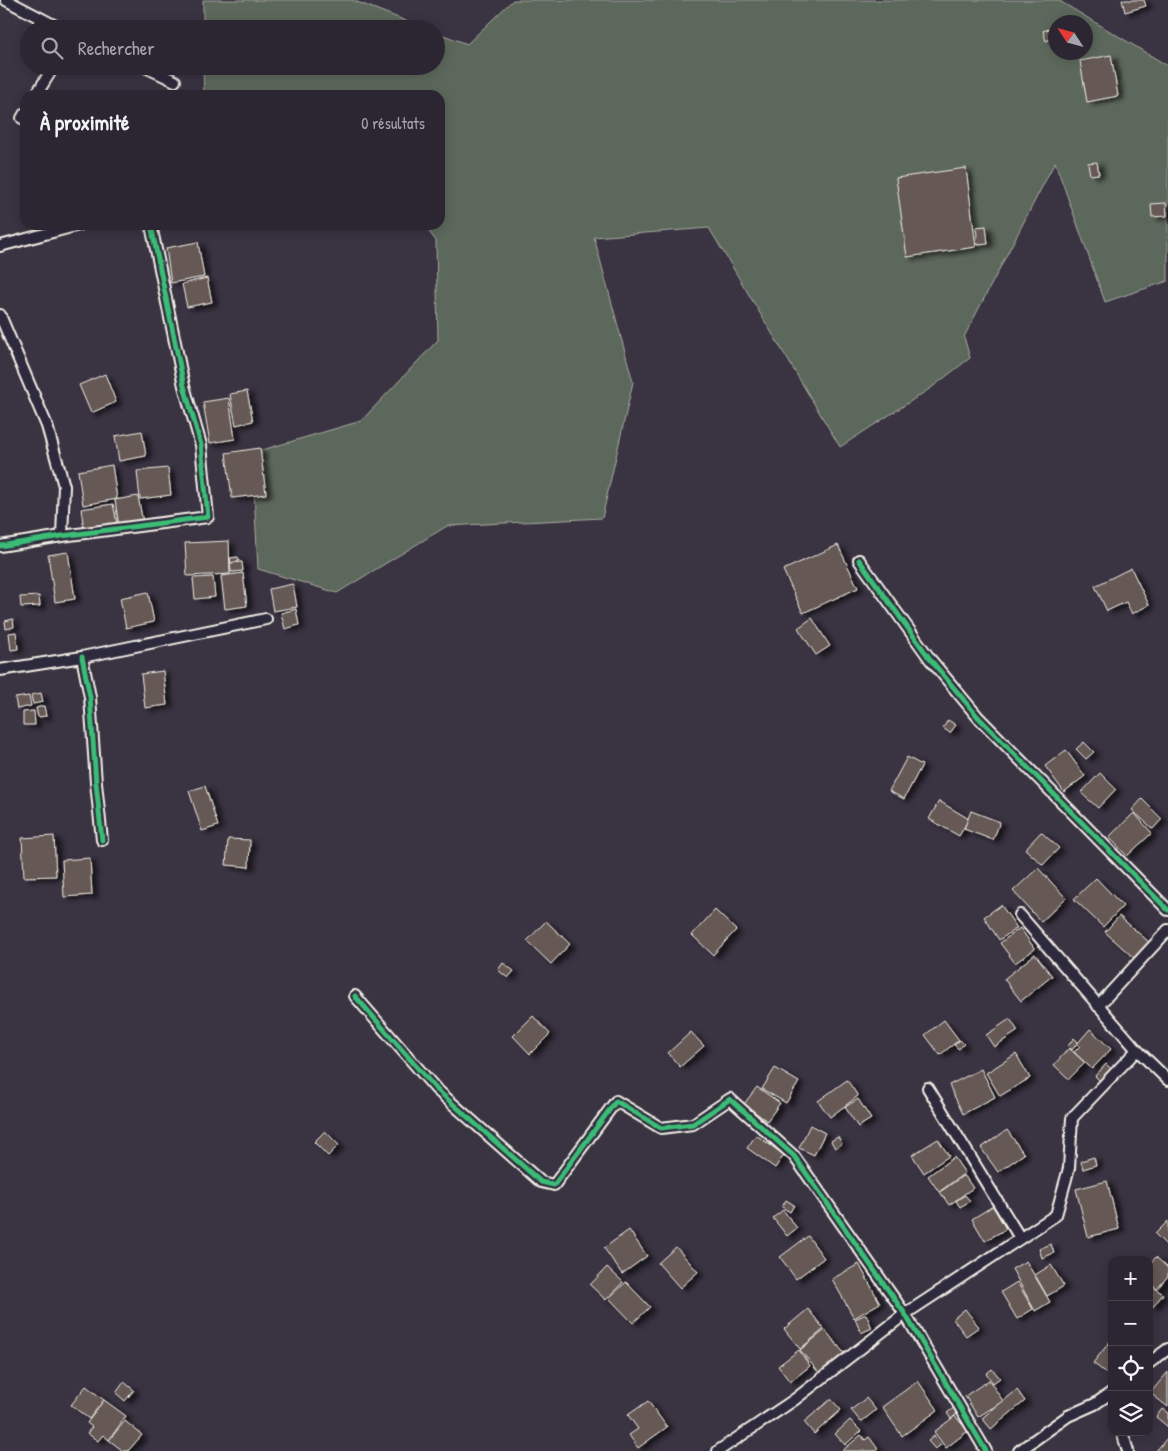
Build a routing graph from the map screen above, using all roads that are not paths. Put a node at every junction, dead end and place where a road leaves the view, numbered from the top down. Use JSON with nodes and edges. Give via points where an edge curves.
{"nodes":[{"id":1,"x":6,"y":0,"type":"edge"},
{"id":2,"x":44,"y":20,"type":"edge"},
{"id":3,"x":48,"y":75,"type":"edge"},
{"id":4,"x":162,"y":75,"type":"edge"},
{"id":5,"x":175,"y":81,"type":"dead end"},
{"id":6,"x":39,"y":90,"type":"edge"},
{"id":7,"x":60,"y":230,"type":"edge"},
{"id":8,"x":152,"y":230,"type":"edge"},
{"id":9,"x":0,"y":246,"type":"edge"},
{"id":10,"x":0,"y":315,"type":"edge"},
{"id":11,"x":62,"y":536,"type":"junction"},
{"id":12,"x":0,"y":546,"type":"edge"},
{"id":13,"x":859,"y":560,"type":"dead end"},
{"id":14,"x":266,"y":619,"type":"dead end"},
{"id":15,"x":82,"y":657,"type":"junction"},
{"id":16,"x":0,"y":670,"type":"edge"},
{"id":17,"x":102,"y":840,"type":"dead end"},
{"id":18,"x":1168,"y":910,"type":"edge"},
{"id":19,"x":1020,"y":916,"type":"dead end"},
{"id":20,"x":1168,"y":930,"type":"edge"},
{"id":21,"x":355,"y":996,"type":"dead end"},
{"id":22,"x":1098,"y":1006,"type":"junction"},
{"id":23,"x":1137,"y":1050,"type":"junction"},
{"id":24,"x":1168,"y":1080,"type":"edge"},
{"id":25,"x":928,"y":1088,"type":"dead end"},
{"id":26,"x":1020,"y":1238,"type":"junction"},
{"id":27,"x":905,"y":1314,"type":"junction"},
{"id":28,"x":1168,"y":1349,"type":"edge"},
{"id":29,"x":1153,"y":1360,"type":"edge"},
{"id":30,"x":1108,"y":1397,"type":"edge"},
{"id":31,"x":1123,"y":1436,"type":"edge"},
{"id":32,"x":718,"y":1451,"type":"edge"},
{"id":33,"x":986,"y":1451,"type":"edge"},
{"id":34,"x":1019,"y":1451,"type":"edge"},
{"id":35,"x":1128,"y":1451,"type":"edge"}],
"edges":[{"from":1,"to":2,"type":"street"},
{"from":3,"to":6,"type":"street"},
{"from":4,"to":5,"type":"street"},
{"from":7,"to":9,"type":"street"},
{"from":8,"to":11,"type":"street","via":[[184,386],[201,446],[208,517]]},
{"from":10,"to":11,"type":"street","via":[[47,426],[64,486]]},
{"from":11,"to":12,"type":"street"},
{"from":13,"to":18,"type":"street","via":[[930,659],[978,717]]},
{"from":14,"to":15,"type":"street"},
{"from":15,"to":16,"type":"street"},
{"from":15,"to":17,"type":"street","via":[[90,697]]},
{"from":19,"to":22,"type":"street"},
{"from":20,"to":22,"type":"street"},
{"from":21,"to":27,"type":"street","via":[[436,1089],[541,1182],[554,1185],[616,1101],[661,1128],[693,1124],[730,1099],[794,1156]]},
{"from":22,"to":23,"type":"street"},
{"from":23,"to":24,"type":"street"},
{"from":23,"to":26,"type":"street","via":[[1072,1118],[1069,1168],[1056,1215]]},
{"from":25,"to":26,"type":"street"},
{"from":26,"to":27,"type":"street"},
{"from":27,"to":32,"type":"street","via":[[794,1400]]},
{"from":27,"to":33,"type":"street"},
{"from":28,"to":29,"type":"street"},
{"from":30,"to":34,"type":"street","via":[[1068,1416]]},
{"from":31,"to":35,"type":"street"}]}
